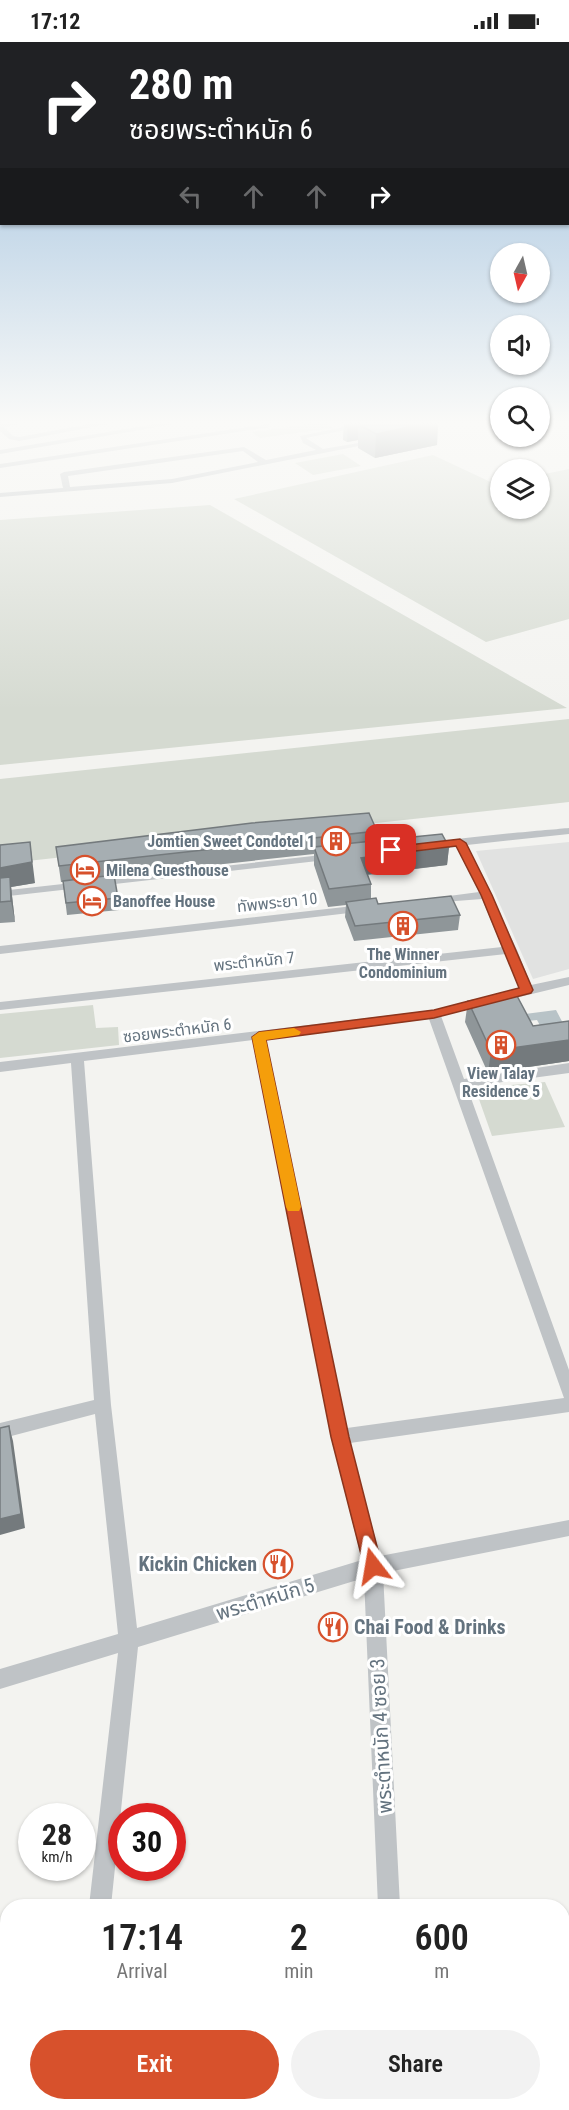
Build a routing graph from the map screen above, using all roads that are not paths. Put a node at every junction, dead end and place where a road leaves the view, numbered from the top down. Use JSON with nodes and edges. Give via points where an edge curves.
{"nodes":[{"id":1,"x":569,"y":831,"type":"edge"},
{"id":2,"x":460,"y":843,"type":"junction"},
{"id":3,"x":413,"y":848,"type":"edge"},
{"id":4,"x":342,"y":856,"type":"edge"},
{"id":5,"x":0,"y":894,"type":"edge"},
{"id":6,"x":486,"y":895,"type":"junction"},
{"id":7,"x":427,"y":902,"type":"edge"},
{"id":8,"x":380,"y":907,"type":"edge"},
{"id":9,"x":0,"y":950,"type":"edge"},
{"id":10,"x":511,"y":950,"type":"junction"},
{"id":11,"x":569,"y":981,"type":"edge"},
{"id":12,"x":527,"y":990,"type":"junction"},
{"id":13,"x":0,"y":1006,"type":"edge"},
{"id":14,"x":434,"y":1014,"type":"junction"},
{"id":15,"x":259,"y":1037,"type":"junction"},
{"id":16,"x":77,"y":1059,"type":"junction"},
{"id":17,"x":0,"y":1066,"type":"edge"},
{"id":18,"x":569,"y":1068,"type":"edge"},
{"id":19,"x":459,"y":1083,"type":"junction"},
{"id":20,"x":569,"y":1393,"type":"edge"},
{"id":21,"x":103,"y":1405,"type":"junction"},
{"id":22,"x":569,"y":1405,"type":"edge"},
{"id":23,"x":0,"y":1431,"type":"edge"},
{"id":24,"x":340,"y":1437,"type":"junction"},
{"id":25,"x":569,"y":1528,"type":"edge"},
{"id":26,"x":373,"y":1566,"type":"junction"},
{"id":27,"x":129,"y":1642,"type":"junction"},
{"id":28,"x":0,"y":1679,"type":"edge"},
{"id":29,"x":101,"y":1899,"type":"edge"},
{"id":30,"x":389,"y":1899,"type":"edge"}],
"edges":[{"from":1,"to":2,"type":"street"},
{"from":2,"to":3,"type":"street"},
{"from":2,"to":6,"type":"street"},
{"from":4,"to":5,"type":"street"},
{"from":6,"to":7,"type":"street"},
{"from":6,"to":10,"type":"street"},
{"from":8,"to":9,"type":"street","name":"ทัพพระยา 10"},
{"from":10,"to":12,"type":"street"},
{"from":10,"to":13,"type":"street","name":"พระตำหนัก 7"},
{"from":11,"to":12,"type":"street","name":"ซอยพระตำหนัก 6"},
{"from":12,"to":14,"type":"street","name":"ซอยพระตำหนัก 6"},
{"from":14,"to":15,"type":"street","name":"ซอยพระตำหนัก 6"},
{"from":14,"to":19,"type":"street"},
{"from":15,"to":16,"type":"street","name":"ซอยพระตำหนัก 6"},
{"from":15,"to":24,"type":"street","name":"พระตำหนัก 4 ซอย 3"},
{"from":16,"to":17,"type":"street","name":"ซอยพระตำหนัก 6"},
{"from":16,"to":21,"type":"street"},
{"from":18,"to":19,"type":"street"},
{"from":19,"to":20,"type":"street"},
{"from":21,"to":23,"type":"street"},
{"from":21,"to":27,"type":"street"},
{"from":22,"to":24,"type":"street"},
{"from":24,"to":26,"type":"street","name":"พระตำหนัก 4 ซอย 3"},
{"from":25,"to":26,"type":"street","name":"พระตำหนัก 5"},
{"from":26,"to":27,"type":"street","name":"พระตำหนัก 5"},
{"from":26,"to":30,"type":"street","name":"พระตำหนัก 4 ซอย 3"},
{"from":27,"to":28,"type":"street","name":"พระตำหนัก 5"},
{"from":27,"to":29,"type":"street"}]}
